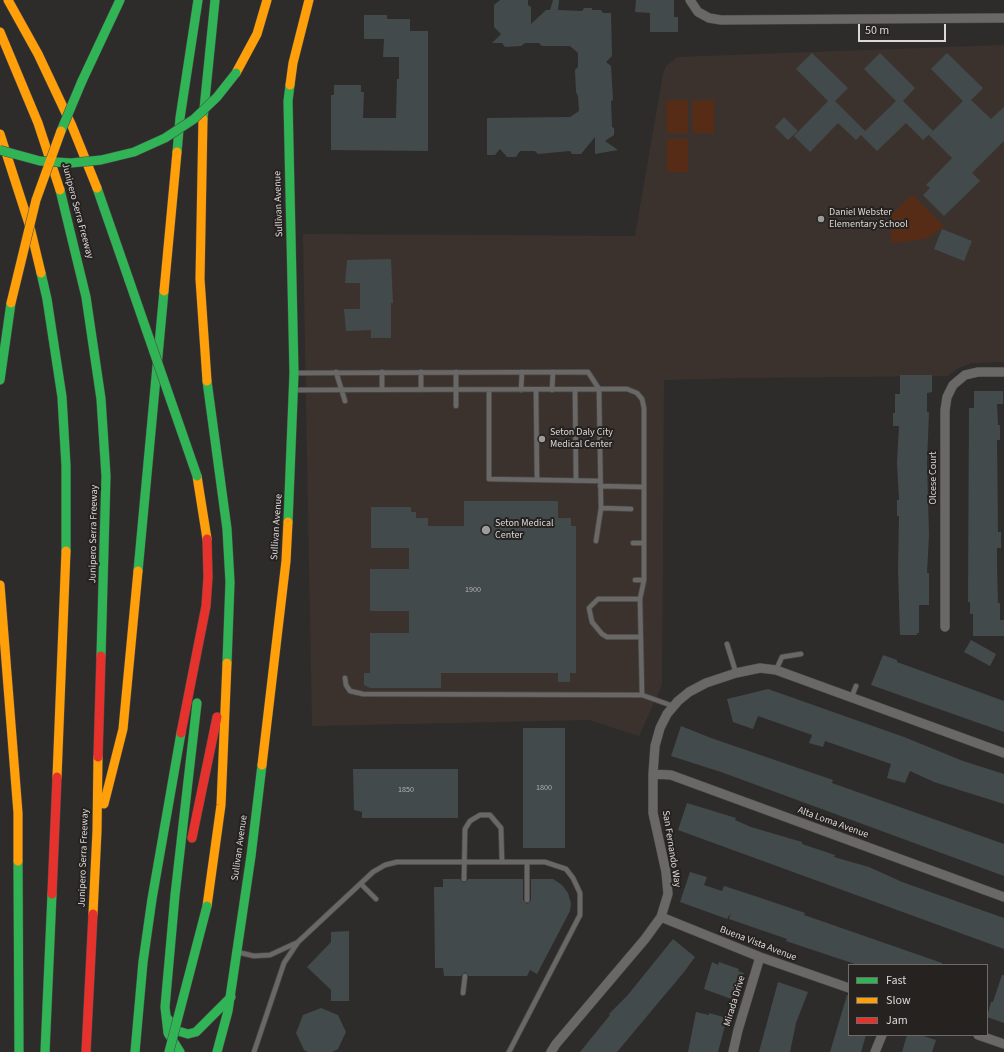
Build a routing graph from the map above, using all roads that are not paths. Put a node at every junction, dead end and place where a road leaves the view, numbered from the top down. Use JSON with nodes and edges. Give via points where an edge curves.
{"nodes":[{"id":1,"x":8,"y":0,"type":"edge"},
{"id":2,"x":120,"y":0,"type":"edge"},
{"id":3,"x":198,"y":0,"type":"edge"},
{"id":4,"x":215,"y":0,"type":"edge"},
{"id":5,"x":267,"y":0,"type":"edge"},
{"id":6,"x":310,"y":0,"type":"edge"},
{"id":7,"x":690,"y":0,"type":"edge"},
{"id":8,"x":1004,"y":18,"type":"edge"},
{"id":9,"x":0,"y":32,"type":"edge"},
{"id":10,"x":0,"y":134,"type":"edge"},
{"id":11,"x":0,"y":150,"type":"edge"},
{"id":12,"x":336,"y":372,"type":"junction"},
{"id":13,"x":382,"y":372,"type":"junction"},
{"id":14,"x":421,"y":372,"type":"junction"},
{"id":15,"x":456,"y":372,"type":"junction"},
{"id":16,"x":522,"y":372,"type":"junction"},
{"id":17,"x":553,"y":372,"type":"junction"},
{"id":18,"x":1004,"y":372,"type":"edge"},
{"id":19,"x":294,"y":373,"type":"junction"},
{"id":20,"x":0,"y":380,"type":"edge"},
{"id":21,"x":599,"y":389,"type":"junction"},
{"id":22,"x":294,"y":390,"type":"junction"},
{"id":23,"x":341,"y":390,"type":"junction"},
{"id":24,"x":382,"y":390,"type":"junction"},
{"id":25,"x":421,"y":390,"type":"junction"},
{"id":26,"x":456,"y":390,"type":"junction"},
{"id":27,"x":489,"y":390,"type":"junction"},
{"id":28,"x":521,"y":390,"type":"junction"},
{"id":29,"x":536,"y":390,"type":"junction"},
{"id":30,"x":552,"y":390,"type":"junction"},
{"id":31,"x":575,"y":390,"type":"junction"},
{"id":32,"x":345,"y":401,"type":"dead end"},
{"id":33,"x":456,"y":406,"type":"dead end"},
{"id":34,"x":537,"y":480,"type":"junction"},
{"id":35,"x":576,"y":481,"type":"junction"},
{"id":36,"x":600,"y":484,"type":"junction"},
{"id":37,"x":644,"y":487,"type":"junction"},
{"id":38,"x":601,"y":508,"type":"junction"},
{"id":39,"x":631,"y":509,"type":"dead end"},
{"id":40,"x":596,"y":541,"type":"dead end"},
{"id":41,"x":633,"y":543,"type":"dead end"},
{"id":42,"x":644,"y":543,"type":"junction"},
{"id":43,"x":635,"y":580,"type":"dead end"},
{"id":44,"x":644,"y":580,"type":"junction"},
{"id":45,"x":0,"y":585,"type":"edge"},
{"id":46,"x":640,"y":598,"type":"junction"},
{"id":47,"x":204,"y":622,"type":"junction"},
{"id":48,"x":945,"y":627,"type":"dead end"},
{"id":49,"x":641,"y":637,"type":"junction"},
{"id":50,"x":228,"y":642,"type":"junction"},
{"id":51,"x":727,"y":644,"type":"dead end"},
{"id":52,"x":801,"y":654,"type":"dead end"},
{"id":53,"x":776,"y":670,"type":"junction"},
{"id":54,"x":736,"y":673,"type":"junction"},
{"id":55,"x":345,"y":678,"type":"dead end"},
{"id":56,"x":856,"y":686,"type":"dead end"},
{"id":57,"x":642,"y":695,"type":"junction"},
{"id":58,"x":852,"y":696,"type":"junction"},
{"id":59,"x":673,"y":706,"type":"junction"},
{"id":60,"x":1004,"y":753,"type":"edge"},
{"id":61,"x":653,"y":774,"type":"junction"},
{"id":62,"x":97,"y":831,"type":"junction"},
{"id":63,"x":464,"y":862,"type":"junction"},
{"id":64,"x":502,"y":862,"type":"junction"},
{"id":65,"x":527,"y":862,"type":"junction"},
{"id":66,"x":464,"y":879,"type":"dead end"},
{"id":67,"x":361,"y":884,"type":"junction"},
{"id":68,"x":1004,"y":897,"type":"edge"},
{"id":69,"x":376,"y":899,"type":"dead end"},
{"id":70,"x":527,"y":900,"type":"dead end"},
{"id":71,"x":661,"y":917,"type":"junction"},
{"id":72,"x":298,"y":942,"type":"junction"},
{"id":73,"x":237,"y":952,"type":"junction"},
{"id":74,"x":760,"y":957,"type":"junction"},
{"id":75,"x":170,"y":958,"type":"junction"},
{"id":76,"x":465,"y":976,"type":"dead end"},
{"id":77,"x":848,"y":988,"type":"edge"},
{"id":78,"x":463,"y":993,"type":"dead end"},
{"id":79,"x":231,"y":997,"type":"junction"},
{"id":80,"x":165,"y":1007,"type":"junction"},
{"id":81,"x":882,"y":1036,"type":"edge"},
{"id":82,"x":981,"y":1036,"type":"edge"},
{"id":83,"x":1004,"y":1044,"type":"edge"},
{"id":84,"x":19,"y":1052,"type":"edge"},
{"id":85,"x":45,"y":1052,"type":"edge"},
{"id":86,"x":86,"y":1052,"type":"edge"},
{"id":87,"x":135,"y":1052,"type":"edge"},
{"id":88,"x":169,"y":1052,"type":"edge"},
{"id":89,"x":180,"y":1052,"type":"edge"},
{"id":90,"x":217,"y":1052,"type":"edge"},
{"id":91,"x":254,"y":1052,"type":"edge"},
{"id":92,"x":509,"y":1052,"type":"edge"},
{"id":93,"x":551,"y":1052,"type":"edge"},
{"id":94,"x":733,"y":1052,"type":"edge"},
{"id":95,"x":875,"y":1052,"type":"edge"}],
"edges":[{"from":1,"to":47,"type":"main road","bridge":true,"via":[[68,116],[90,170],[197,476],[208,560]]},
{"from":2,"to":20,"type":"main road","bridge":true,"via":[[82,81],[36,200],[11,303]]},
{"from":3,"to":62,"type":"main road","via":[[178,138],[122,729]]},
{"from":4,"to":50,"type":"main road","via":[[201,131],[200,266],[208,393],[229,549]]},
{"from":5,"to":11,"type":"main road","bridge":true,"via":[[257,34],[236,73],[218,97],[194,119],[165,138],[134,152],[102,160],[40,161]]},
{"from":6,"to":19,"type":"main road","name":"Sullivan Avenue","via":[[292,69],[288,101]]},
{"from":7,"to":8,"type":"street","via":[[698,12],[709,18],[721,20]]},
{"from":9,"to":62,"type":"main road","name":"Junipero Serra Freeway","via":[[38,123],[62,196],[82,271],[98,374],[104,431],[106,502]]},
{"from":10,"to":85,"type":"main road","via":[[30,228],[47,299],[60,381],[66,460],[66,567]]},
{"from":12,"to":13,"type":"lane"},
{"from":12,"to":19,"type":"lane"},
{"from":12,"to":23,"type":"lane"},
{"from":13,"to":14,"type":"lane"},
{"from":13,"to":24,"type":"lane"},
{"from":14,"to":15,"type":"lane"},
{"from":14,"to":25,"type":"lane"},
{"from":15,"to":16,"type":"lane"},
{"from":15,"to":26,"type":"lane"},
{"from":16,"to":17,"type":"lane"},
{"from":16,"to":28,"type":"lane"},
{"from":17,"to":21,"type":"lane","via":[[588,372]]},
{"from":17,"to":30,"type":"lane"},
{"from":18,"to":48,"type":"street","name":"Olcese Court","via":[[965,375],[953,385],[946,397]]},
{"from":19,"to":22,"type":"main road","name":"Sullivan Avenue"},
{"from":21,"to":31,"type":"lane"},
{"from":21,"to":36,"type":"lane"},
{"from":21,"to":37,"type":"lane","via":[[630,390],[642,399]]},
{"from":22,"to":23,"type":"lane"},
{"from":22,"to":73,"type":"main road","name":"Sullivan Avenue","via":[[283,592]]},
{"from":23,"to":24,"type":"lane"},
{"from":23,"to":32,"type":"lane"},
{"from":24,"to":25,"type":"lane"},
{"from":25,"to":26,"type":"lane"},
{"from":26,"to":27,"type":"lane"},
{"from":26,"to":33,"type":"lane"},
{"from":27,"to":28,"type":"lane"},
{"from":27,"to":34,"type":"lane","via":[[490,479]]},
{"from":28,"to":29,"type":"lane"},
{"from":29,"to":30,"type":"lane"},
{"from":29,"to":34,"type":"lane"},
{"from":30,"to":31,"type":"lane"},
{"from":31,"to":35,"type":"lane"},
{"from":34,"to":35,"type":"lane"},
{"from":35,"to":36,"type":"lane"},
{"from":36,"to":37,"type":"lane"},
{"from":36,"to":38,"type":"lane"},
{"from":37,"to":42,"type":"lane"},
{"from":38,"to":39,"type":"lane"},
{"from":38,"to":40,"type":"lane"},
{"from":41,"to":42,"type":"lane"},
{"from":42,"to":44,"type":"lane"},
{"from":43,"to":44,"type":"lane"},
{"from":44,"to":46,"type":"lane"},
{"from":45,"to":84,"type":"main road","via":[[18,813]]},
{"from":46,"to":49,"type":"lane"},
{"from":46,"to":49,"type":"lane","via":[[598,599],[589,608],[592,622],[607,637]]},
{"from":47,"to":75,"type":"main road"},
{"from":47,"to":87,"type":"main road","via":[[187,701],[158,865],[143,962]]},
{"from":49,"to":57,"type":"lane"},
{"from":50,"to":75,"type":"main road","via":[[219,706],[186,864]]},
{"from":50,"to":88,"type":"main road","bridge":true,"via":[[221,805],[216,851],[207,906]]},
{"from":51,"to":54,"type":"lane"},
{"from":52,"to":53,"type":"lane","via":[[782,657]]},
{"from":53,"to":54,"type":"street","name":"San Fernando Way","via":[[760,668]]},
{"from":53,"to":58,"type":"street","name":"San Fernando Way"},
{"from":54,"to":59,"type":"street","name":"San Fernando Way","via":[[696,687]]},
{"from":55,"to":57,"type":"lane","via":[[350,690],[363,694]]},
{"from":56,"to":58,"type":"lane"},
{"from":57,"to":59,"type":"lane"},
{"from":58,"to":60,"type":"street","name":"San Fernando Way"},
{"from":59,"to":61,"type":"street","name":"San Fernando Way","via":[[660,728],[655,746]]},
{"from":61,"to":68,"type":"street","name":"Alta Loma Avenue","via":[[670,775]]},
{"from":61,"to":71,"type":"street","name":"San Fernando Way","via":[[653,813],[666,872],[668,894]]},
{"from":62,"to":86,"type":"main road","name":"Junipero Serra Freeway"},
{"from":63,"to":64,"type":"lane"},
{"from":63,"to":64,"type":"lane","via":[[464,829],[470,821],[480,815],[490,815],[502,828]]},
{"from":63,"to":66,"type":"lane"},
{"from":63,"to":67,"type":"lane","via":[[397,862],[384,865]]},
{"from":64,"to":65,"type":"lane"},
{"from":65,"to":70,"type":"lane"},
{"from":65,"to":92,"type":"lane","via":[[545,862],[566,869],[580,893],[580,915]]},
{"from":67,"to":69,"type":"lane"},
{"from":67,"to":72,"type":"lane"},
{"from":71,"to":74,"type":"street","name":"Buena Vista Avenue"},
{"from":71,"to":93,"type":"street","name":"San Fernando Way"},
{"from":72,"to":73,"type":"lane","via":[[270,955],[254,956]]},
{"from":72,"to":91,"type":"lane","via":[[284,963]]},
{"from":73,"to":79,"type":"main road","name":"Sullivan Avenue"},
{"from":74,"to":77,"type":"street","name":"Buena Vista Avenue"},
{"from":74,"to":94,"type":"street","name":"Mirada Drive"},
{"from":75,"to":80,"type":"main road"},
{"from":76,"to":78,"type":"lane"},
{"from":79,"to":80,"type":"main road","via":[[202,1027],[192,1033],[183,1033],[174,1028]]},
{"from":79,"to":90,"type":"main road","name":"Sullivan Avenue"},
{"from":80,"to":89,"type":"main road","via":[[168,1032]]},
{"from":81,"to":95,"type":"street"},
{"from":82,"to":83,"type":"street"}]}
